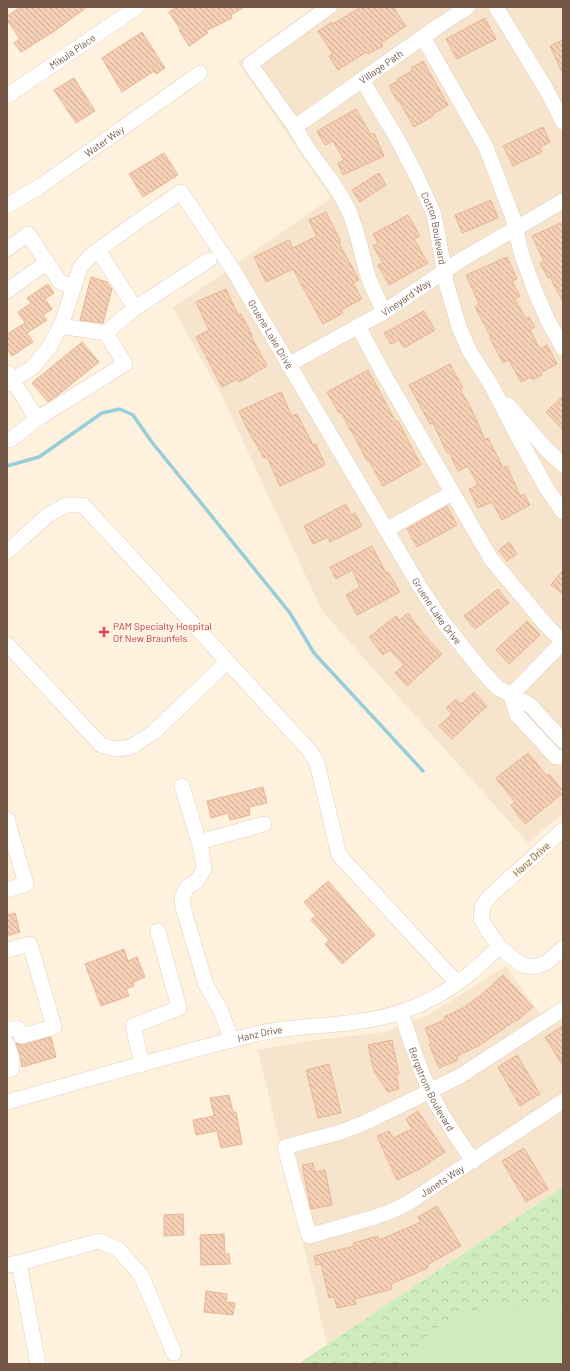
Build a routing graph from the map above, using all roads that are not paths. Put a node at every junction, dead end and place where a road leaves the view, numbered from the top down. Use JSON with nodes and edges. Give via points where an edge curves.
{"nodes":[{"id":1,"x":137,"y":7,"type":"edge"},
{"id":2,"x":329,"y":7,"type":"edge"},
{"id":3,"x":468,"y":7,"type":"edge"},
{"id":4,"x":496,"y":7,"type":"edge"},
{"id":5,"x":423,"y":37,"type":"junction"},
{"id":6,"x":200,"y":73,"type":"dead end"},
{"id":7,"x":362,"y":80,"type":"junction"},
{"id":8,"x":7,"y":96,"type":"edge"},
{"id":9,"x":563,"y":122,"type":"edge"},
{"id":10,"x":295,"y":127,"type":"junction"},
{"id":11,"x":563,"y":201,"type":"edge"},
{"id":12,"x":7,"y":206,"type":"edge"},
{"id":13,"x":516,"y":228,"type":"junction"},
{"id":14,"x":7,"y":249,"type":"edge"},
{"id":15,"x":98,"y":250,"type":"junction"},
{"id":16,"x":209,"y":260,"type":"dead end"},
{"id":17,"x":47,"y":262,"type":"junction"},
{"id":18,"x":445,"y":271,"type":"junction"},
{"id":19,"x":74,"y":287,"type":"junction"},
{"id":20,"x":7,"y":291,"type":"edge"},
{"id":21,"x":135,"y":308,"type":"junction"},
{"id":22,"x":384,"y":312,"type":"junction"},
{"id":23,"x":60,"y":326,"type":"junction"},
{"id":24,"x":358,"y":326,"type":"junction"},
{"id":25,"x":106,"y":332,"type":"junction"},
{"id":26,"x":563,"y":348,"type":"edge"},
{"id":27,"x":288,"y":365,"type":"junction"},
{"id":28,"x":9,"y":379,"type":"edge"},
{"id":29,"x":490,"y":383,"type":"junction"},
{"id":30,"x":36,"y":419,"type":"junction"},
{"id":31,"x":7,"y":440,"type":"edge"},
{"id":32,"x":563,"y":465,"type":"edge"},
{"id":33,"x":452,"y":492,"type":"junction"},
{"id":34,"x":563,"y":512,"type":"edge"},
{"id":35,"x":386,"y":530,"type":"junction"},
{"id":36,"x":7,"y":552,"type":"edge"},
{"id":37,"x":563,"y":642,"type":"edge"},
{"id":38,"x":7,"y":644,"type":"edge"},
{"id":39,"x":228,"y":662,"type":"junction"},
{"id":40,"x":511,"y":695,"type":"junction"},
{"id":41,"x":563,"y":741,"type":"edge"},
{"id":42,"x":563,"y":757,"type":"edge"},
{"id":43,"x":182,"y":786,"type":"dead end"},
{"id":44,"x":7,"y":820,"type":"edge"},
{"id":45,"x":264,"y":824,"type":"dead end"},
{"id":46,"x":563,"y":830,"type":"edge"},
{"id":47,"x":199,"y":842,"type":"junction"},
{"id":48,"x":7,"y":890,"type":"edge"},
{"id":49,"x":158,"y":931,"type":"dead end"},
{"id":50,"x":499,"y":947,"type":"junction"},
{"id":51,"x":563,"y":948,"type":"edge"},
{"id":52,"x":7,"y":950,"type":"edge"},
{"id":53,"x":456,"y":983,"type":"junction"},
{"id":54,"x":563,"y":1011,"type":"edge"},
{"id":55,"x":401,"y":1012,"type":"junction"},
{"id":56,"x":7,"y":1030,"type":"edge"},
{"id":57,"x":232,"y":1040,"type":"junction"},
{"id":58,"x":7,"y":1044,"type":"edge"},
{"id":59,"x":142,"y":1064,"type":"junction"},
{"id":60,"x":7,"y":1071,"type":"edge"},
{"id":61,"x":430,"y":1091,"type":"junction"},
{"id":62,"x":563,"y":1101,"type":"edge"},
{"id":63,"x":7,"y":1102,"type":"edge"},
{"id":64,"x":473,"y":1161,"type":"junction"},
{"id":65,"x":13,"y":1264,"type":"edge"},
{"id":66,"x":174,"y":1353,"type":"dead end"},
{"id":67,"x":38,"y":1364,"type":"edge"}],
"edges":[{"from":1,"to":8,"type":"street","name":"Mikula Place"},
{"from":2,"to":10,"type":"street","via":[[250,64]]},
{"from":3,"to":5,"type":"street","name":"Village Path"},
{"from":4,"to":9,"type":"street"},
{"from":5,"to":7,"type":"street","name":"Village Path"},
{"from":5,"to":13,"type":"street","via":[[486,147]]},
{"from":6,"to":12,"type":"street","name":"Water Way","via":[[42,185]]},
{"from":7,"to":10,"type":"street","name":"Village Path"},
{"from":7,"to":18,"type":"street","name":"Cotton Boulevard","via":[[398,140],[434,214]]},
{"from":10,"to":22,"type":"street","via":[[348,208],[370,279]]},
{"from":11,"to":13,"type":"street","name":"Vineyard Way"},
{"from":13,"to":18,"type":"street","name":"Vineyard Way"},
{"from":13,"to":26,"type":"street","via":[[522,256],[535,291]]},
{"from":14,"to":17,"type":"street","via":[[28,234]]},
{"from":15,"to":19,"type":"street","name":"Gruene Lake Drive","via":[[80,268]]},
{"from":15,"to":21,"type":"street"},
{"from":15,"to":27,"type":"street","name":"Gruene Lake Drive","via":[[181,192],[234,273]]},
{"from":16,"to":21,"type":"street"},
{"from":17,"to":19,"type":"street","via":[[60,282]]},
{"from":17,"to":20,"type":"street"},
{"from":18,"to":22,"type":"street","name":"Vineyard Way"},
{"from":18,"to":29,"type":"street","name":"Cotton Boulevard","via":[[459,326],[470,352]]},
{"from":19,"to":23,"type":"street","name":"Gruene Lake Drive"},
{"from":21,"to":25,"type":"street"},
{"from":22,"to":24,"type":"street","name":"Vineyard Way"},
{"from":23,"to":25,"type":"street"},
{"from":23,"to":28,"type":"street","name":"Gruene Lake Drive","via":[[50,346],[33,367]]},
{"from":24,"to":27,"type":"street","name":"Vineyard Way"},
{"from":24,"to":33,"type":"street"},
{"from":25,"to":30,"type":"street","via":[[125,364]]},
{"from":27,"to":35,"type":"street","name":"Gruene Lake Drive"},
{"from":28,"to":30,"type":"street"},
{"from":29,"to":32,"type":"street","name":"Cotton Boulevard","via":[[530,432]]},
{"from":29,"to":34,"type":"street","name":"Cotton Boulevard","via":[[540,477]]},
{"from":30,"to":31,"type":"street"},
{"from":33,"to":35,"type":"street"},
{"from":33,"to":37,"type":"street","via":[[491,559]]},
{"from":35,"to":40,"type":"street","name":"Gruene Lake Drive","via":[[443,622],[482,671],[498,688]]},
{"from":36,"to":39,"type":"street","via":[[48,515],[66,505],[83,505]]},
{"from":37,"to":40,"type":"street"},
{"from":38,"to":39,"type":"street","via":[[101,745],[117,749],[131,747],[154,732]]},
{"from":39,"to":53,"type":"street","via":[[309,750],[317,763],[339,854]]},
{"from":40,"to":41,"type":"street","name":"Gruene Lake Drive","via":[[530,705]]},
{"from":40,"to":42,"type":"street","via":[[517,715],[556,757]]},
{"from":43,"to":47,"type":"street"},
{"from":44,"to":48,"type":"street","via":[[26,884]]},
{"from":45,"to":47,"type":"street"},
{"from":46,"to":50,"type":"street","name":"Hanz Drive","via":[[483,905],[481,918]]},
{"from":47,"to":57,"type":"street","via":[[204,870],[197,881],[187,887],[182,898],[183,908],[206,985],[220,1009]]},
{"from":49,"to":59,"type":"street","via":[[179,1008],[133,1026]]},
{"from":50,"to":51,"type":"street","name":"Hanz Drive","via":[[522,966],[534,967],[546,963]]},
{"from":50,"to":53,"type":"street","name":"Hanz Drive"},
{"from":52,"to":56,"type":"street","via":[[30,944],[54,1027],[21,1036],[18,1028]]},
{"from":53,"to":55,"type":"street","name":"Hanz Drive","via":[[432,1000]]},
{"from":54,"to":61,"type":"street","via":[[460,1076]]},
{"from":55,"to":57,"type":"street","name":"Hanz Drive","via":[[376,1019],[278,1029]]},
{"from":55,"to":61,"type":"street","name":"Bergstrom Boulevard"},
{"from":57,"to":59,"type":"street","name":"Hanz Drive"},
{"from":58,"to":60,"type":"street","via":[[12,1058],[12,1069]]},
{"from":59,"to":63,"type":"street","name":"Hanz Drive"},
{"from":61,"to":64,"type":"street","name":"Bergstrom Boulevard"},
{"from":61,"to":64,"type":"street","name":"Janets Way","via":[[362,1124],[285,1147],[309,1236],[392,1212]]},
{"from":62,"to":64,"type":"street","name":"Janets Way"},
{"from":65,"to":66,"type":"street","via":[[99,1241],[118,1249],[141,1275]]},
{"from":65,"to":67,"type":"street"}]}
